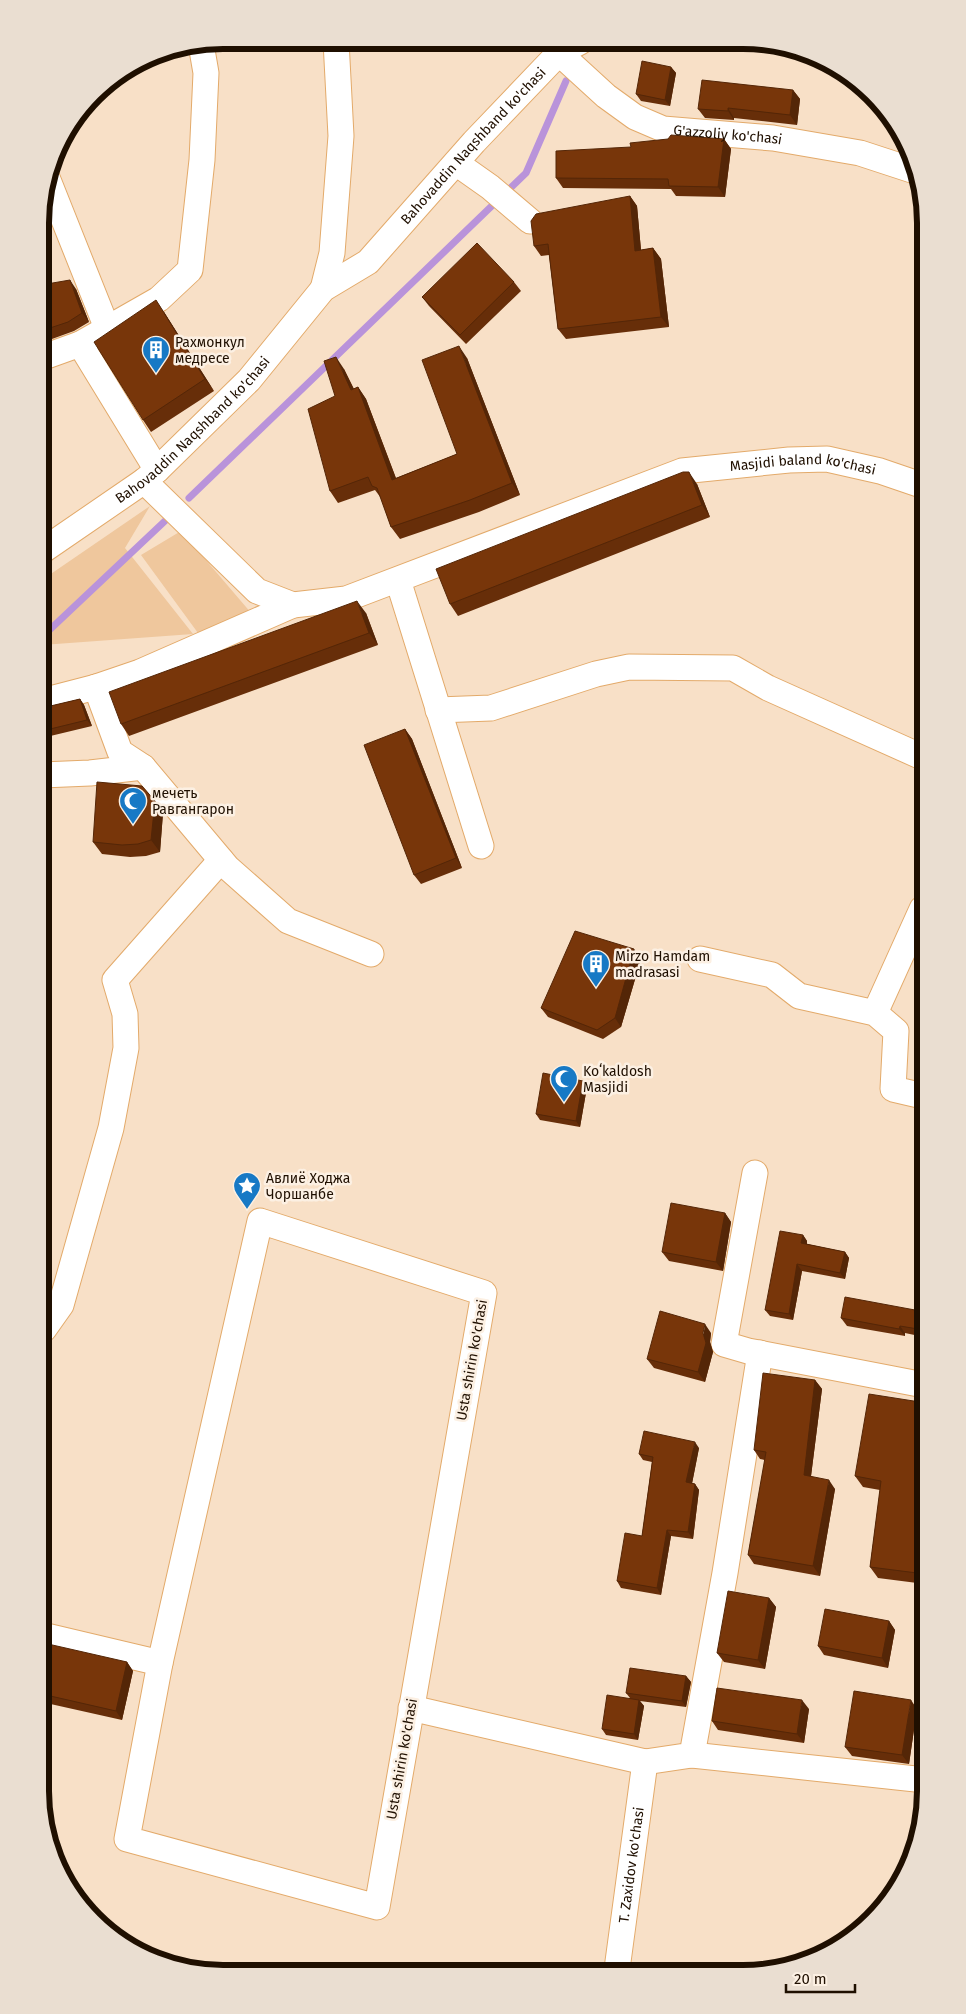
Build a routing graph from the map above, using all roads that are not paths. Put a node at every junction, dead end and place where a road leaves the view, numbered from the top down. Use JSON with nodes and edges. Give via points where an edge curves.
{"nodes":[{"id":1,"x":336,"y":49,"type":"edge"},
{"id":2,"x":568,"y":49,"type":"edge"},
{"id":3,"x":570,"y":49,"type":"edge"},
{"id":4,"x":202,"y":50,"type":"edge"},
{"id":5,"x":456,"y":163,"type":"junction"},
{"id":6,"x":908,"y":169,"type":"edge"},
{"id":7,"x":52,"y":190,"type":"edge"},
{"id":8,"x":530,"y":221,"type":"edge"},
{"id":9,"x":323,"y":289,"type":"junction"},
{"id":10,"x":107,"y":328,"type":"junction"},
{"id":11,"x":80,"y":344,"type":"junction"},
{"id":12,"x":49,"y":355,"type":"edge"},
{"id":13,"x":151,"y":475,"type":"junction"},
{"id":14,"x":917,"y":484,"type":"edge"},
{"id":15,"x":49,"y":546,"type":"edge"},
{"id":16,"x":398,"y":580,"type":"junction"},
{"id":17,"x":293,"y":605,"type":"junction"},
{"id":18,"x":96,"y":687,"type":"junction"},
{"id":19,"x":49,"y":699,"type":"edge"},
{"id":20,"x":438,"y":710,"type":"junction"},
{"id":21,"x":917,"y":755,"type":"edge"},
{"id":22,"x":143,"y":767,"type":"junction"},
{"id":23,"x":49,"y":775,"type":"edge"},
{"id":24,"x":481,"y":846,"type":"dead end"},
{"id":25,"x":221,"y":860,"type":"junction"},
{"id":26,"x":917,"y":920,"type":"edge"},
{"id":27,"x":371,"y":954,"type":"dead end"},
{"id":28,"x":700,"y":959,"type":"dead end"},
{"id":29,"x":875,"y":1013,"type":"junction"},
{"id":30,"x":917,"y":1095,"type":"edge"},
{"id":31,"x":754,"y":1173,"type":"dead end"},
{"id":32,"x":49,"y":1322,"type":"edge"},
{"id":33,"x":760,"y":1353,"type":"junction"},
{"id":34,"x":917,"y":1385,"type":"edge"},
{"id":35,"x":49,"y":1637,"type":"edge"},
{"id":36,"x":160,"y":1663,"type":"junction"},
{"id":37,"x":411,"y":1708,"type":"junction"},
{"id":38,"x":692,"y":1755,"type":"junction"},
{"id":39,"x":644,"y":1762,"type":"junction"},
{"id":40,"x":917,"y":1779,"type":"edge"},
{"id":41,"x":617,"y":1965,"type":"edge"}],
"edges":[{"from":1,"to":9,"type":"street","name":"Bahovaddin Naqshband ko'chasi","via":[[341,136],[332,253]]},
{"from":2,"to":5,"type":"street","name":"Bahovaddin Naqshband ko'chasi"},
{"from":3,"to":6,"type":"street","name":"G'azzoliy ko'chasi","via":[[606,96],[635,117],[663,130],[773,138],[860,153]]},
{"from":4,"to":10,"type":"street","via":[[206,73],[202,160],[190,270],[159,299]]},
{"from":5,"to":8,"type":"street"},
{"from":5,"to":9,"type":"street","name":"Bahovaddin Naqshband ko'chasi","via":[[368,262]]},
{"from":7,"to":10,"type":"street"},
{"from":9,"to":13,"type":"street","name":"Bahovaddin Naqshband ko'chasi","via":[[249,380]]},
{"from":10,"to":11,"type":"street"},
{"from":11,"to":12,"type":"street"},
{"from":11,"to":13,"type":"street"},
{"from":13,"to":15,"type":"street","name":"Bahovaddin Naqshband ko'chasi"},
{"from":13,"to":17,"type":"street","via":[[257,591]]},
{"from":14,"to":16,"type":"street","name":"Masjidi baland ko'chasi","via":[[827,459],[682,471]]},
{"from":16,"to":17,"type":"street","name":"Masjidi baland ko'chasi","via":[[346,599]]},
{"from":16,"to":20,"type":"street"},
{"from":17,"to":18,"type":"street","via":[[140,672]]},
{"from":18,"to":19,"type":"street"},
{"from":18,"to":22,"type":"street","via":[[120,752]]},
{"from":20,"to":21,"type":"street","via":[[491,708],[596,674],[629,667],[733,668],[768,688]]},
{"from":20,"to":24,"type":"street"},
{"from":22,"to":23,"type":"street"},
{"from":22,"to":25,"type":"street"},
{"from":25,"to":27,"type":"street","via":[[288,921]]},
{"from":25,"to":32,"type":"street","via":[[114,980],[125,1014],[126,1048],[110,1128],[61,1305]]},
{"from":26,"to":29,"type":"street"},
{"from":28,"to":29,"type":"street","via":[[772,975],[799,996]]},
{"from":29,"to":30,"type":"street","via":[[896,1032],[893,1089]]},
{"from":31,"to":33,"type":"street","via":[[724,1344]]},
{"from":33,"to":34,"type":"street"},
{"from":33,"to":38,"type":"street"},
{"from":35,"to":36,"type":"street"},
{"from":36,"to":37,"type":"street","name":"Usta shirin ko'chasi","via":[[127,1839],[377,1907]]},
{"from":36,"to":37,"type":"street","name":"Usta shirin ko'chasi","via":[[260,1222],[484,1294]]},
{"from":37,"to":39,"type":"street"},
{"from":38,"to":39,"type":"street"},
{"from":38,"to":40,"type":"street"},
{"from":39,"to":41,"type":"street","name":"T. Zaxidov ko'chasi"}]}
